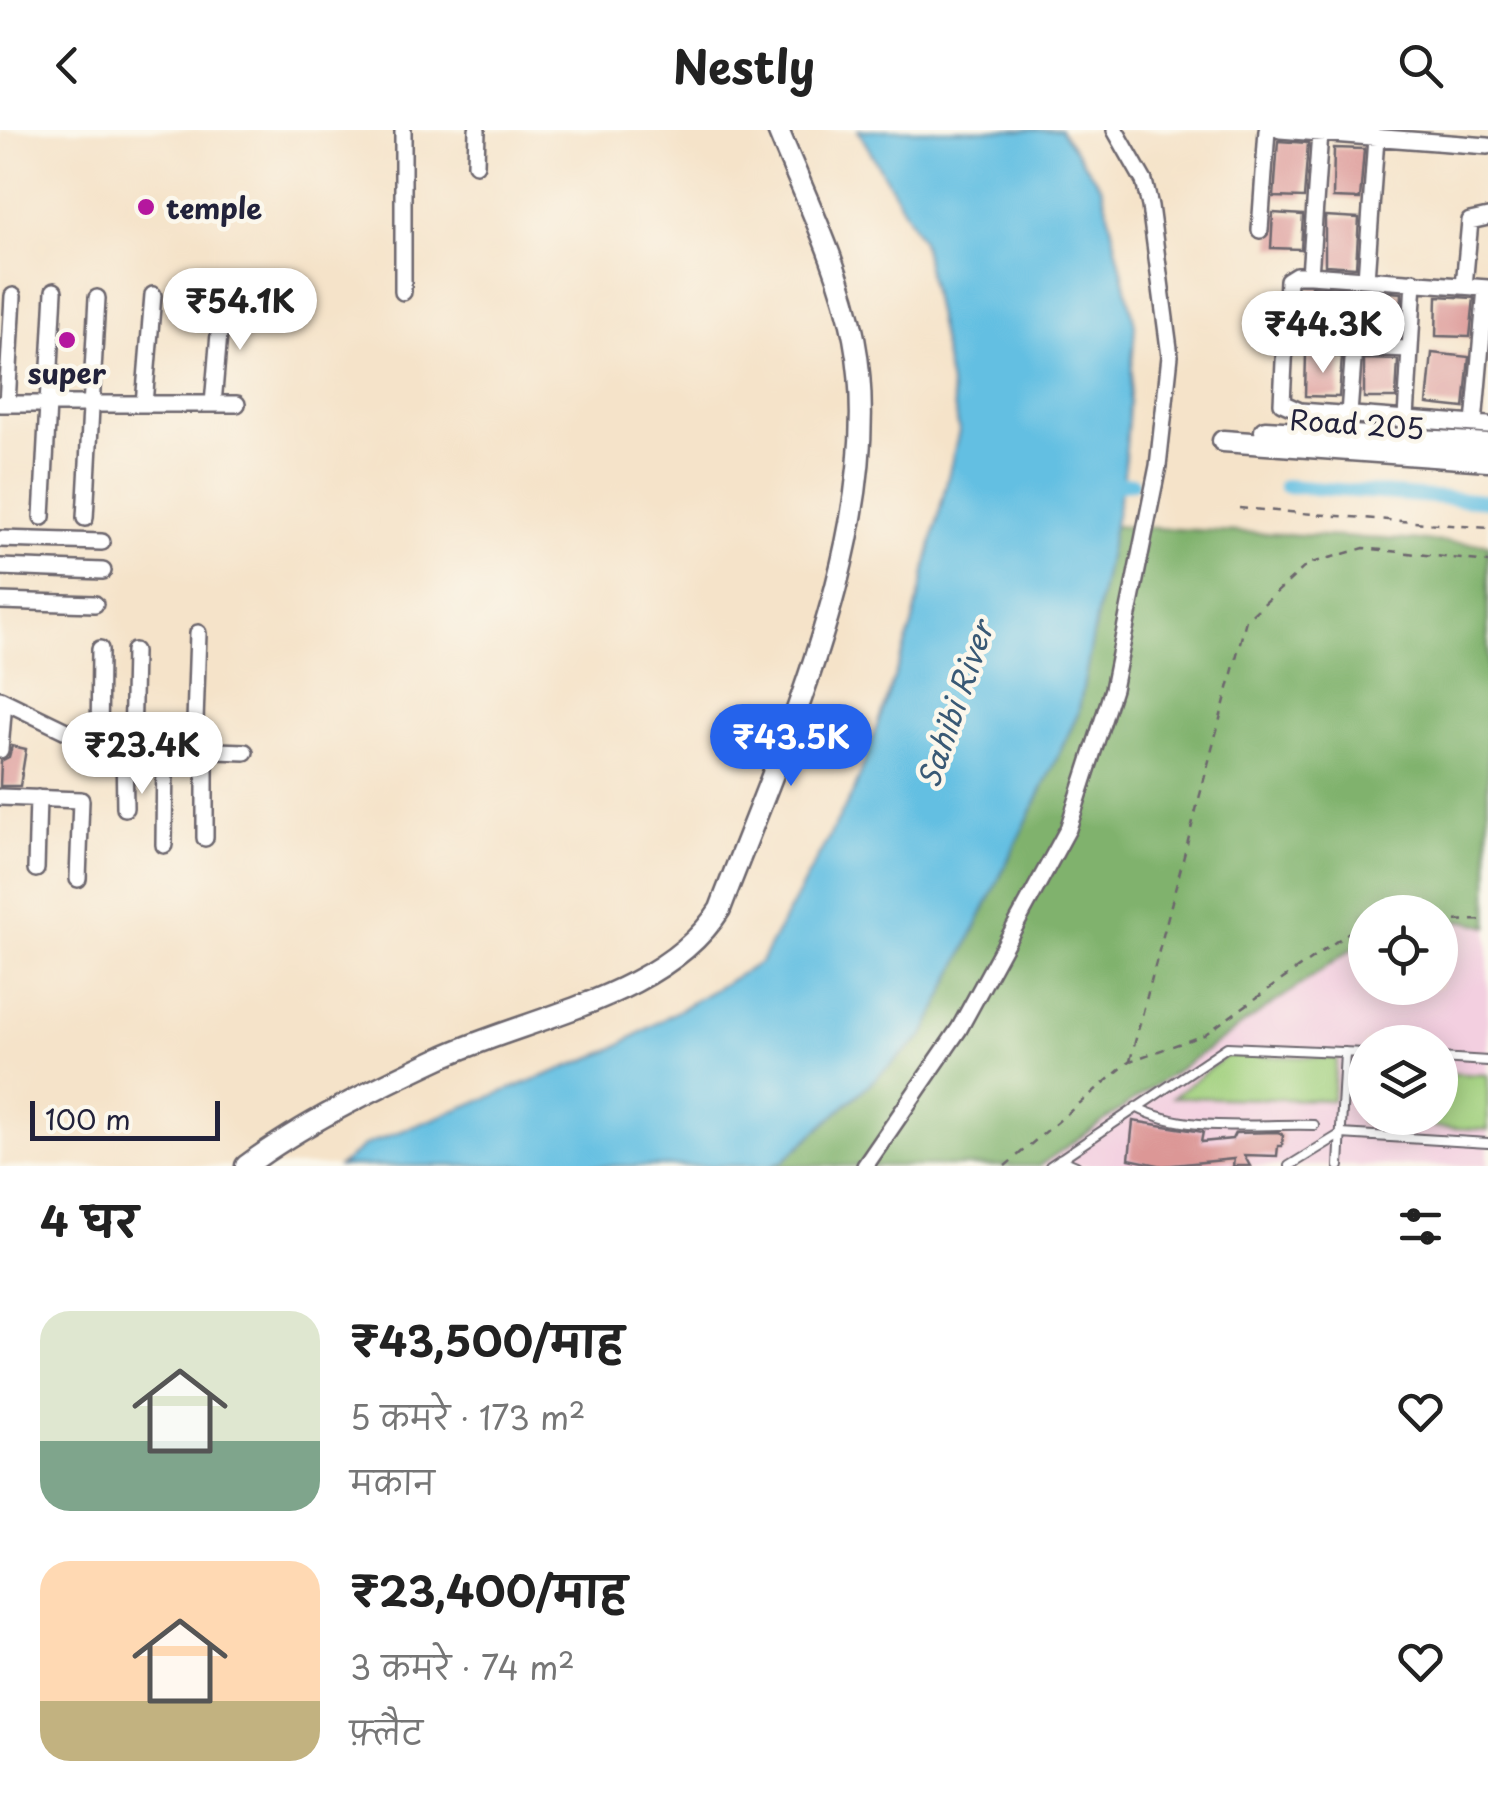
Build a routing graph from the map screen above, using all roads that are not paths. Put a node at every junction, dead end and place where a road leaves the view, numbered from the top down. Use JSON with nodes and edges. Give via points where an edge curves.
{"nodes":[{"id":1,"x":403,"y":130,"type":"edge"},
{"id":2,"x":476,"y":130,"type":"edge"},
{"id":3,"x":778,"y":130,"type":"edge"},
{"id":4,"x":1115,"y":130,"type":"edge"},
{"id":5,"x":1267,"y":130,"type":"edge"},
{"id":6,"x":1280,"y":130,"type":"edge"},
{"id":7,"x":1352,"y":133,"type":"edge"},
{"id":8,"x":1320,"y":134,"type":"junction"},
{"id":9,"x":1425,"y":136,"type":"edge"},
{"id":10,"x":1376,"y":138,"type":"junction"},
{"id":11,"x":1488,"y":146,"type":"edge"},
{"id":12,"x":476,"y":164,"type":"dead end"},
{"id":13,"x":1488,"y":216,"type":"edge"},
{"id":14,"x":1260,"y":230,"type":"dead end"},
{"id":15,"x":1310,"y":275,"type":"junction"},
{"id":16,"x":1366,"y":279,"type":"junction"},
{"id":17,"x":1414,"y":282,"type":"junction"},
{"id":18,"x":1464,"y":286,"type":"junction"},
{"id":19,"x":1487,"y":288,"type":"edge"},
{"id":20,"x":54,"y":292,"type":"dead end"},
{"id":21,"x":403,"y":292,"type":"dead end"},
{"id":22,"x":152,"y":295,"type":"dead end"},
{"id":23,"x":13,"y":296,"type":"dead end"},
{"id":24,"x":96,"y":298,"type":"dead end"},
{"id":25,"x":222,"y":298,"type":"dead end"},
{"id":26,"x":1410,"y":348,"type":"junction"},
{"id":27,"x":1484,"y":358,"type":"edge"},
{"id":28,"x":3,"y":404,"type":"edge"},
{"id":29,"x":48,"y":404,"type":"junction"},
{"id":30,"x":93,"y":404,"type":"junction"},
{"id":31,"x":144,"y":404,"type":"junction"},
{"id":32,"x":213,"y":404,"type":"junction"},
{"id":33,"x":237,"y":404,"type":"dead end"},
{"id":34,"x":1349,"y":414,"type":"junction"},
{"id":35,"x":1406,"y":418,"type":"junction"},
{"id":36,"x":1481,"y":424,"type":"edge"},
{"id":37,"x":1488,"y":444,"type":"edge"},
{"id":38,"x":1488,"y":460,"type":"edge"},
{"id":39,"x":42,"y":518,"type":"dead end"},
{"id":40,"x":85,"y":518,"type":"dead end"},
{"id":41,"x":0,"y":539,"type":"edge"},
{"id":42,"x":102,"y":542,"type":"dead end"},
{"id":43,"x":0,"y":567,"type":"edge"},
{"id":44,"x":103,"y":571,"type":"dead end"},
{"id":45,"x":0,"y":602,"type":"edge"},
{"id":46,"x":95,"y":604,"type":"dead end"},
{"id":47,"x":198,"y":633,"type":"dead end"},
{"id":48,"x":100,"y":650,"type":"dead end"},
{"id":49,"x":134,"y":651,"type":"dead end"},
{"id":50,"x":2,"y":700,"type":"edge"},
{"id":51,"x":99,"y":746,"type":"junction"},
{"id":52,"x":128,"y":749,"type":"junction"},
{"id":53,"x":0,"y":750,"type":"edge"},
{"id":54,"x":165,"y":750,"type":"junction"},
{"id":55,"x":200,"y":751,"type":"junction"},
{"id":56,"x":246,"y":752,"type":"dead end"},
{"id":57,"x":0,"y":797,"type":"edge"},
{"id":58,"x":38,"y":798,"type":"junction"},
{"id":59,"x":125,"y":808,"type":"dead end"},
{"id":60,"x":205,"y":838,"type":"dead end"},
{"id":61,"x":164,"y":845,"type":"dead end"},
{"id":62,"x":36,"y":869,"type":"dead end"},
{"id":63,"x":78,"y":880,"type":"dead end"},
{"id":64,"x":1345,"y":1052,"type":"junction"},
{"id":65,"x":1348,"y":1052,"type":"edge"},
{"id":66,"x":1458,"y":1059,"type":"edge"},
{"id":67,"x":1488,"y":1061,"type":"edge"},
{"id":68,"x":1136,"y":1107,"type":"junction"},
{"id":69,"x":1314,"y":1125,"type":"dead end"},
{"id":70,"x":1341,"y":1134,"type":"junction"},
{"id":71,"x":1488,"y":1142,"type":"edge"},
{"id":72,"x":1060,"y":1159,"type":"junction"},
{"id":73,"x":246,"y":1166,"type":"edge"},
{"id":74,"x":864,"y":1166,"type":"edge"},
{"id":75,"x":1050,"y":1166,"type":"edge"},
{"id":76,"x":1076,"y":1166,"type":"edge"},
{"id":77,"x":1288,"y":1166,"type":"edge"},
{"id":78,"x":1338,"y":1166,"type":"edge"}],
"edges":[{"from":1,"to":21,"type":"street"},
{"from":2,"to":12,"type":"street"},
{"from":3,"to":73,"type":"street","via":[[844,295],[862,414],[848,551],[720,909],[704,935],[672,959],[592,1000],[442,1057]]},
{"from":4,"to":74,"type":"street","via":[[1144,181],[1170,356],[1152,500],[1113,688],[1068,829],[959,1028]]},
{"from":5,"to":14,"type":"street"},
{"from":6,"to":8,"type":"street"},
{"from":7,"to":8,"type":"street"},
{"from":7,"to":10,"type":"street"},
{"from":8,"to":15,"type":"street"},
{"from":9,"to":10,"type":"street"},
{"from":9,"to":11,"type":"street"},
{"from":10,"to":16,"type":"street"},
{"from":13,"to":18,"type":"street","via":[[1470,221]]},
{"from":15,"to":16,"type":"street"},
{"from":15,"to":34,"type":"street","via":[[1288,280],[1282,402],[1300,411]]},
{"from":16,"to":17,"type":"street"},
{"from":17,"to":18,"type":"street"},
{"from":17,"to":26,"type":"street"},
{"from":18,"to":19,"type":"street"},
{"from":19,"to":27,"type":"street"},
{"from":20,"to":29,"type":"street"},
{"from":22,"to":31,"type":"street"},
{"from":23,"to":28,"type":"street"},
{"from":24,"to":30,"type":"street"},
{"from":25,"to":32,"type":"street"},
{"from":26,"to":34,"type":"street","via":[[1354,347]]},
{"from":26,"to":35,"type":"street"},
{"from":27,"to":36,"type":"street"},
{"from":28,"to":29,"type":"street"},
{"from":29,"to":30,"type":"street"},
{"from":29,"to":39,"type":"street"},
{"from":30,"to":31,"type":"street"},
{"from":30,"to":40,"type":"street"},
{"from":31,"to":32,"type":"street"},
{"from":32,"to":33,"type":"street"},
{"from":34,"to":35,"type":"street"},
{"from":35,"to":36,"type":"street"},
{"from":37,"to":38,"type":"street","name":"Road 205","via":[[1226,435]]},
{"from":41,"to":42,"type":"street"},
{"from":43,"to":44,"type":"street"},
{"from":45,"to":46,"type":"street"},
{"from":47,"to":55,"type":"street"},
{"from":48,"to":51,"type":"street"},
{"from":49,"to":52,"type":"street"},
{"from":50,"to":51,"type":"street"},
{"from":50,"to":53,"type":"street"},
{"from":51,"to":52,"type":"street"},
{"from":52,"to":54,"type":"street"},
{"from":52,"to":59,"type":"street"},
{"from":54,"to":55,"type":"street"},
{"from":54,"to":61,"type":"street"},
{"from":55,"to":56,"type":"street"},
{"from":55,"to":60,"type":"street"},
{"from":57,"to":58,"type":"street"},
{"from":58,"to":62,"type":"street"},
{"from":58,"to":63,"type":"street","via":[[82,803]]},
{"from":64,"to":65,"type":"lane"},
{"from":64,"to":68,"type":"lane","via":[[1227,1047]]},
{"from":64,"to":70,"type":"lane"},
{"from":66,"to":67,"type":"lane"},
{"from":68,"to":69,"type":"lane","via":[[1179,1121]]},
{"from":68,"to":72,"type":"lane"},
{"from":70,"to":71,"type":"lane"},
{"from":70,"to":77,"type":"lane"},
{"from":70,"to":78,"type":"lane"},
{"from":72,"to":75,"type":"lane"},
{"from":72,"to":76,"type":"lane"}]}
